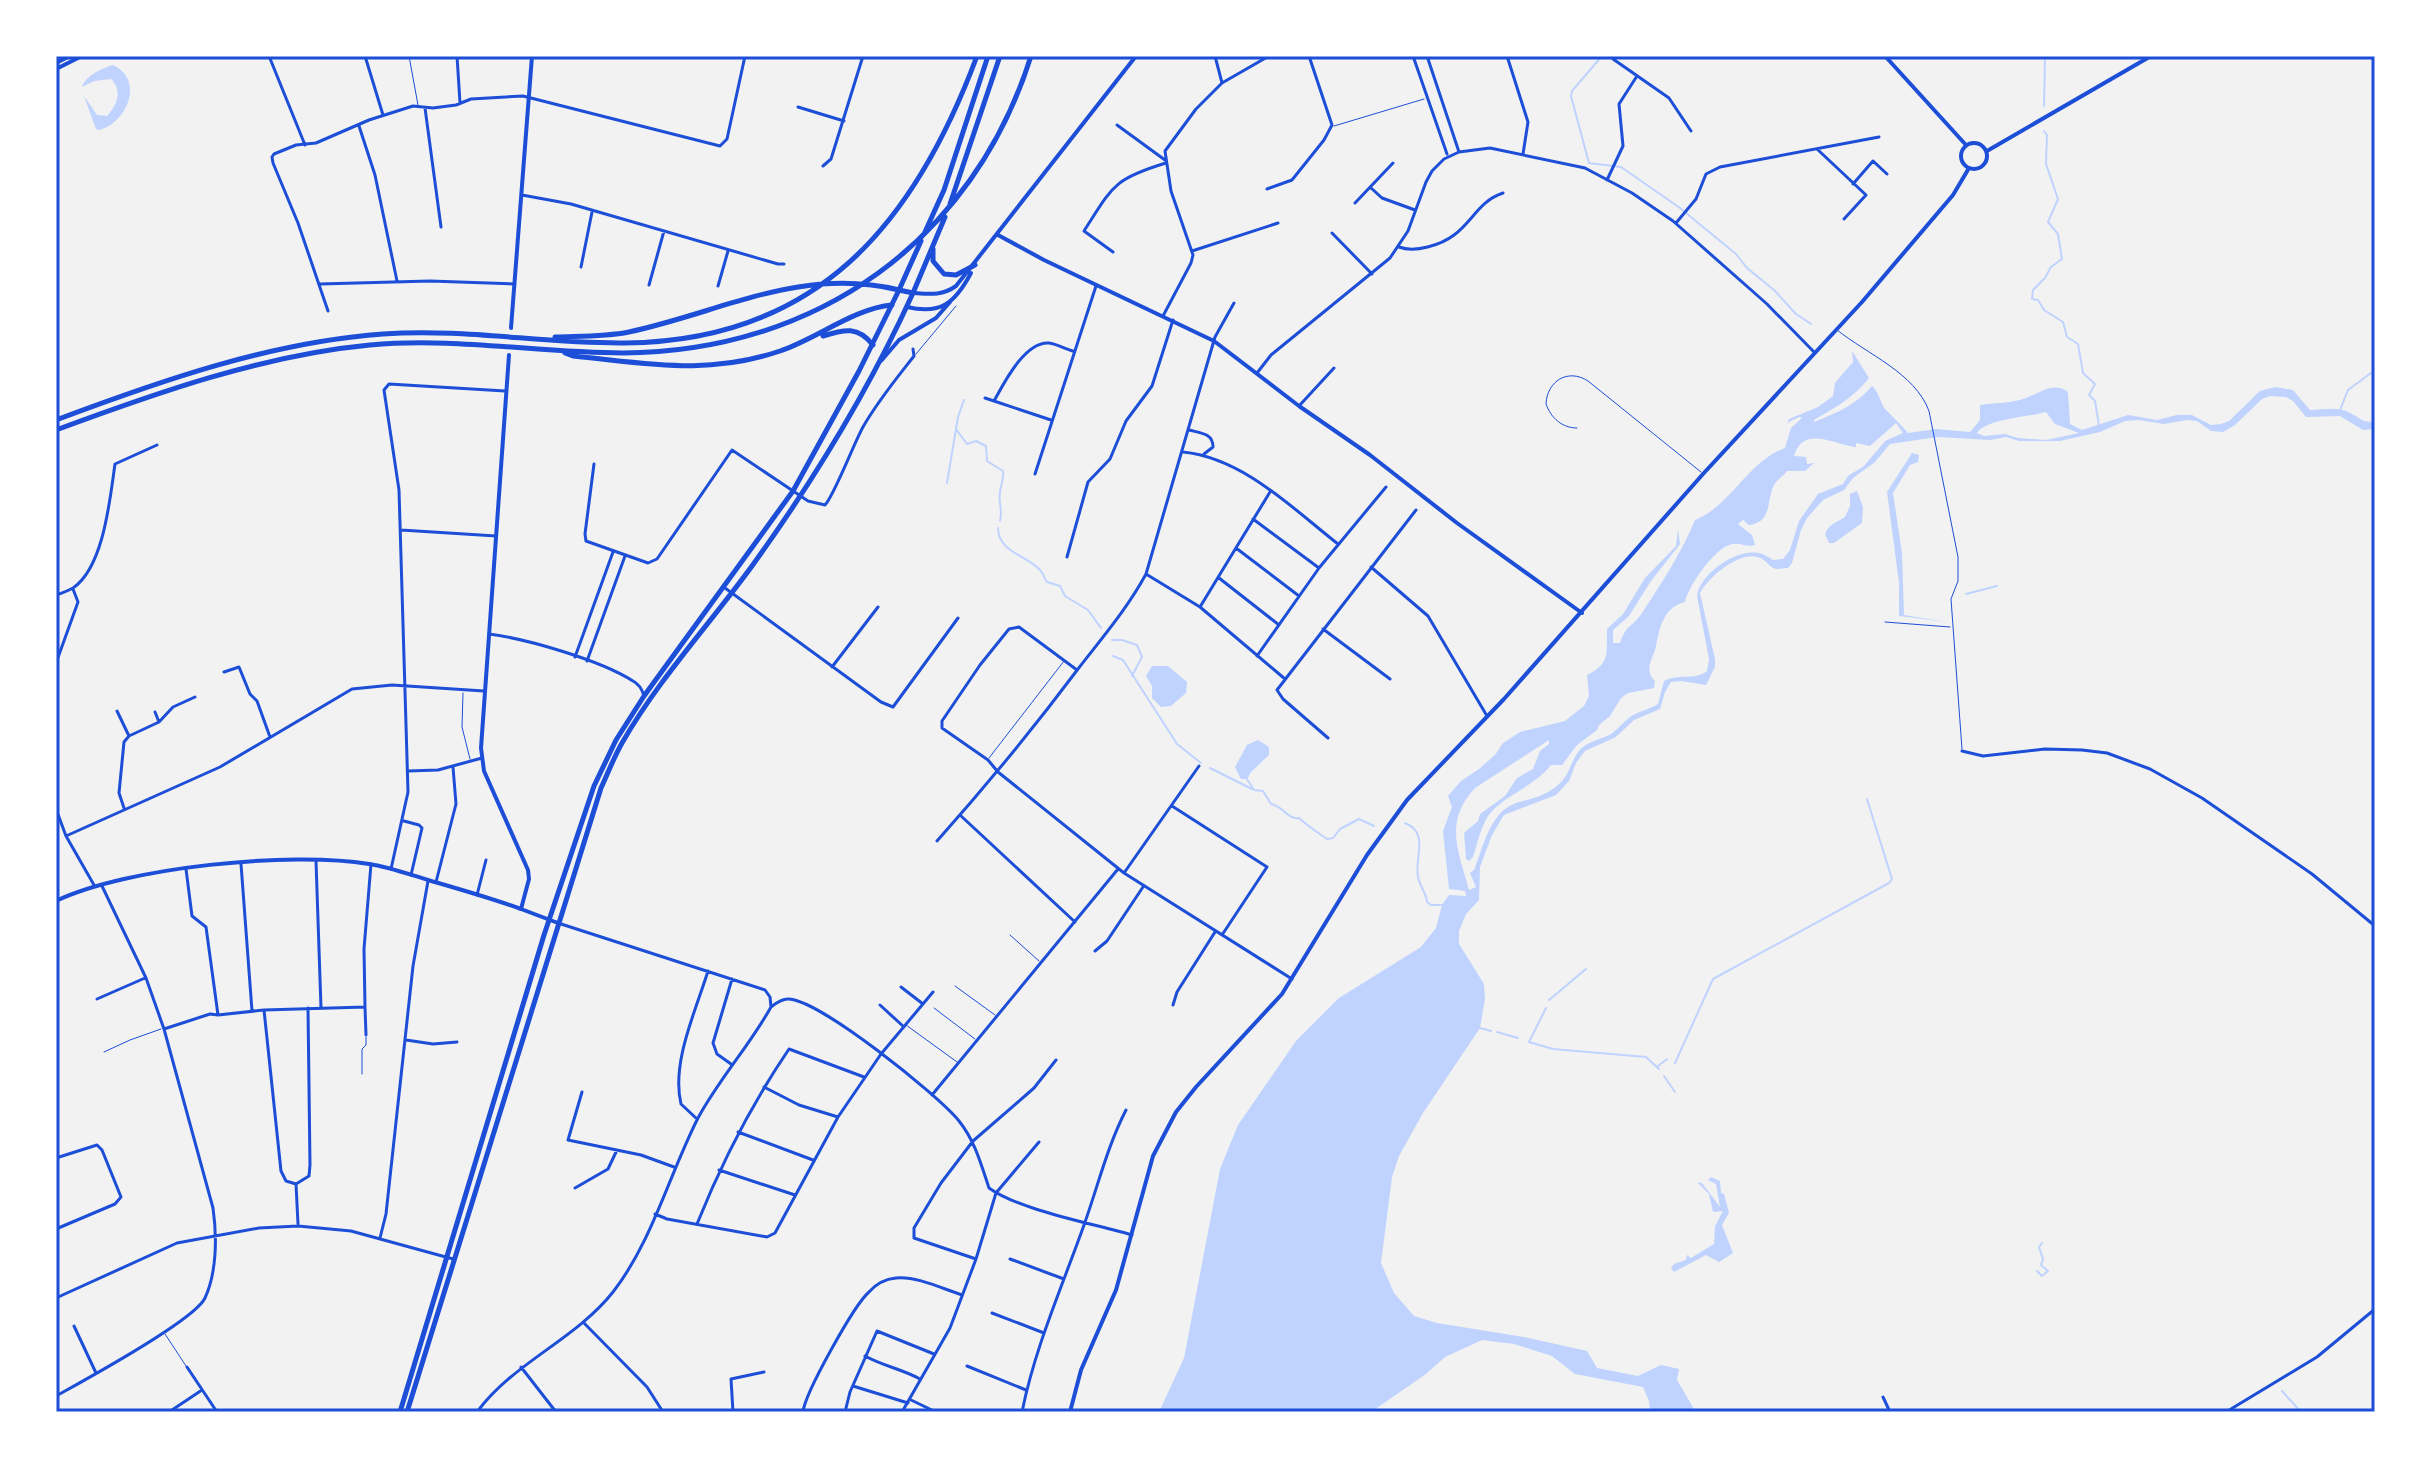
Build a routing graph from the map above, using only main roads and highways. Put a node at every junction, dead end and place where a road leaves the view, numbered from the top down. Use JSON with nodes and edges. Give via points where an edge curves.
{"nodes":[{"id":1,"x":977,"y":56,"type":"edge"},
{"id":2,"x":988,"y":56,"type":"edge"},
{"id":3,"x":1000,"y":56,"type":"edge"},
{"id":4,"x":1031,"y":56,"type":"edge"},
{"id":5,"x":933,"y":248,"type":"junction"},
{"id":6,"x":975,"y":265,"type":"road end"},
{"id":7,"x":899,"y":290,"type":"junction"},
{"id":8,"x":913,"y":293,"type":"junction"},
{"id":9,"x":892,"y":305,"type":"junction"},
{"id":10,"x":907,"y":307,"type":"junction"},
{"id":11,"x":530,"y":338,"type":"junction"},
{"id":12,"x":810,"y":339,"type":"junction"},
{"id":13,"x":873,"y":345,"type":"junction"},
{"id":14,"x":561,"y":350,"type":"junction"},
{"id":15,"x":56,"y":420,"type":"edge"},
{"id":16,"x":56,"y":430,"type":"edge"},
{"id":17,"x":822,"y":438,"type":"junction"},
{"id":18,"x":834,"y":444,"type":"junction"},
{"id":19,"x":400,"y":1412,"type":"edge"},
{"id":20,"x":407,"y":1412,"type":"edge"}],
"edges":[{"from":1,"to":11,"type":"main road","via":[[919,182],[884,229],[807,294],[753,322],[695,338],[623,343]]},
{"from":2,"to":7,"type":"main road","via":[[944,190]]},
{"from":3,"to":5,"type":"main road"},
{"from":4,"to":14,"type":"main road","via":[[1013,106],[961,194],[891,265],[849,293],[802,317],[724,342],[650,352]]},
{"from":5,"to":6,"type":"main road","via":[[933,261],[944,274],[956,275]]},
{"from":5,"to":8,"type":"main road"},
{"from":7,"to":8,"type":"main road"},
{"from":7,"to":9,"type":"main road"},
{"from":7,"to":11,"type":"main road","via":[[843,282],[809,284],[626,333]]},
{"from":8,"to":10,"type":"main road"},
{"from":9,"to":10,"type":"main road"},
{"from":9,"to":12,"type":"main road","via":[[870,309]]},
{"from":9,"to":13,"type":"main road"},
{"from":10,"to":18,"type":"main road"},
{"from":11,"to":15,"type":"main road","via":[[425,332],[323,341],[196,373]]},
{"from":12,"to":13,"type":"main road","via":[[855,330]]},
{"from":12,"to":14,"type":"main road","via":[[763,356],[696,368],[573,356]]},
{"from":13,"to":17,"type":"main road"},
{"from":14,"to":16,"type":"main road","via":[[423,342],[330,350],[217,377]]},
{"from":17,"to":18,"type":"main road"},
{"from":17,"to":19,"type":"main road","via":[[793,491],[644,696],[594,786]]},
{"from":18,"to":20,"type":"main road","via":[[656,691],[621,744],[601,788]]}]}
